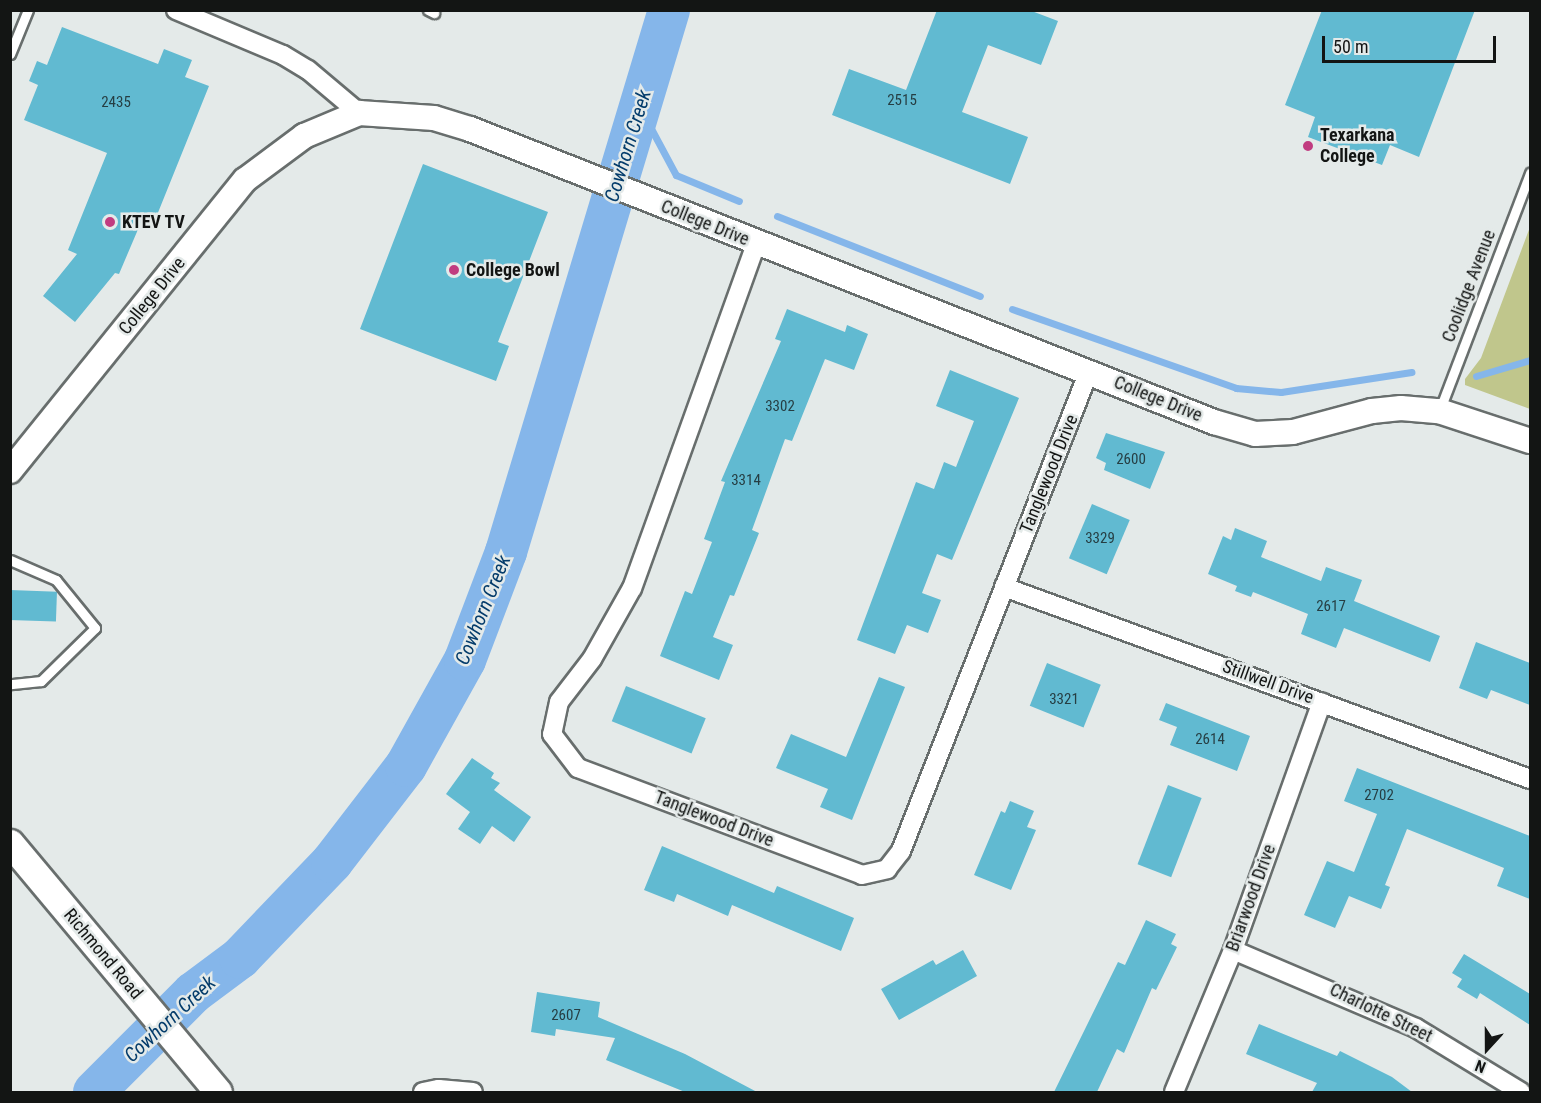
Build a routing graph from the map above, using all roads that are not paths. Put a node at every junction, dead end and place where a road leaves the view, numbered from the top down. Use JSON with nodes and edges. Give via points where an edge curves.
{"nodes":[{"id":1,"x":176,"y":10,"type":"edge"},
{"id":2,"x":27,"y":11,"type":"edge"},
{"id":3,"x":10,"y":54,"type":"edge"},
{"id":4,"x":359,"y":113,"type":"junction"},
{"id":5,"x":1530,"y":173,"type":"edge"},
{"id":6,"x":756,"y":244,"type":"junction"},
{"id":7,"x":1089,"y":371,"type":"junction"},
{"id":8,"x":1439,"y":411,"type":"junction"},
{"id":9,"x":1530,"y":441,"type":"edge"},
{"id":10,"x":10,"y":471,"type":"edge"},
{"id":11,"x":12,"y":565,"type":"edge"},
{"id":12,"x":1004,"y":587,"type":"junction"},
{"id":13,"x":10,"y":684,"type":"edge"},
{"id":14,"x":1322,"y":702,"type":"junction"},
{"id":15,"x":1530,"y":779,"type":"edge"},
{"id":16,"x":10,"y":843,"type":"edge"},
{"id":17,"x":1233,"y":950,"type":"junction"},
{"id":18,"x":218,"y":1092,"type":"edge"},
{"id":19,"x":423,"y":1092,"type":"edge"},
{"id":20,"x":472,"y":1092,"type":"edge"},
{"id":21,"x":1174,"y":1092,"type":"edge"},
{"id":22,"x":1521,"y":1092,"type":"edge"}],
"edges":[{"from":1,"to":4,"type":"street","via":[[283,55],[308,70]]},
{"from":2,"to":3,"type":"lane"},
{"from":4,"to":6,"type":"street","name":"College Drive","via":[[434,118]]},
{"from":4,"to":10,"type":"street","name":"College Drive","via":[[304,136],[245,180]]},
{"from":5,"to":8,"type":"lane","name":"Coolidge Avenue"},
{"from":6,"to":7,"type":"street","name":"College Drive"},
{"from":6,"to":12,"type":"street","name":"Tanglewood Drive","via":[[632,588],[592,659],[559,702],[552,734],[578,768],[862,875],[886,869],[901,851]]},
{"from":7,"to":8,"type":"street","name":"College Drive","via":[[1214,422],[1255,434],[1293,432],[1372,411]]},
{"from":7,"to":12,"type":"street","name":"Tanglewood Drive"},
{"from":8,"to":9,"type":"street","name":"College Drive"},
{"from":11,"to":13,"type":"lane","via":[[56,580],[95,628],[41,681]]},
{"from":12,"to":14,"type":"street","name":"Stillwell Drive"},
{"from":14,"to":15,"type":"street","name":"Stillwell Drive"},
{"from":14,"to":17,"type":"street","name":"Briarwood Drive"},
{"from":16,"to":18,"type":"main road","name":"Richmond Road"},
{"from":17,"to":21,"type":"street","name":"Briarwood Drive"},
{"from":17,"to":22,"type":"street","name":"Charlotte Street","via":[[1416,1028]]},
{"from":19,"to":20,"type":"street"}]}
